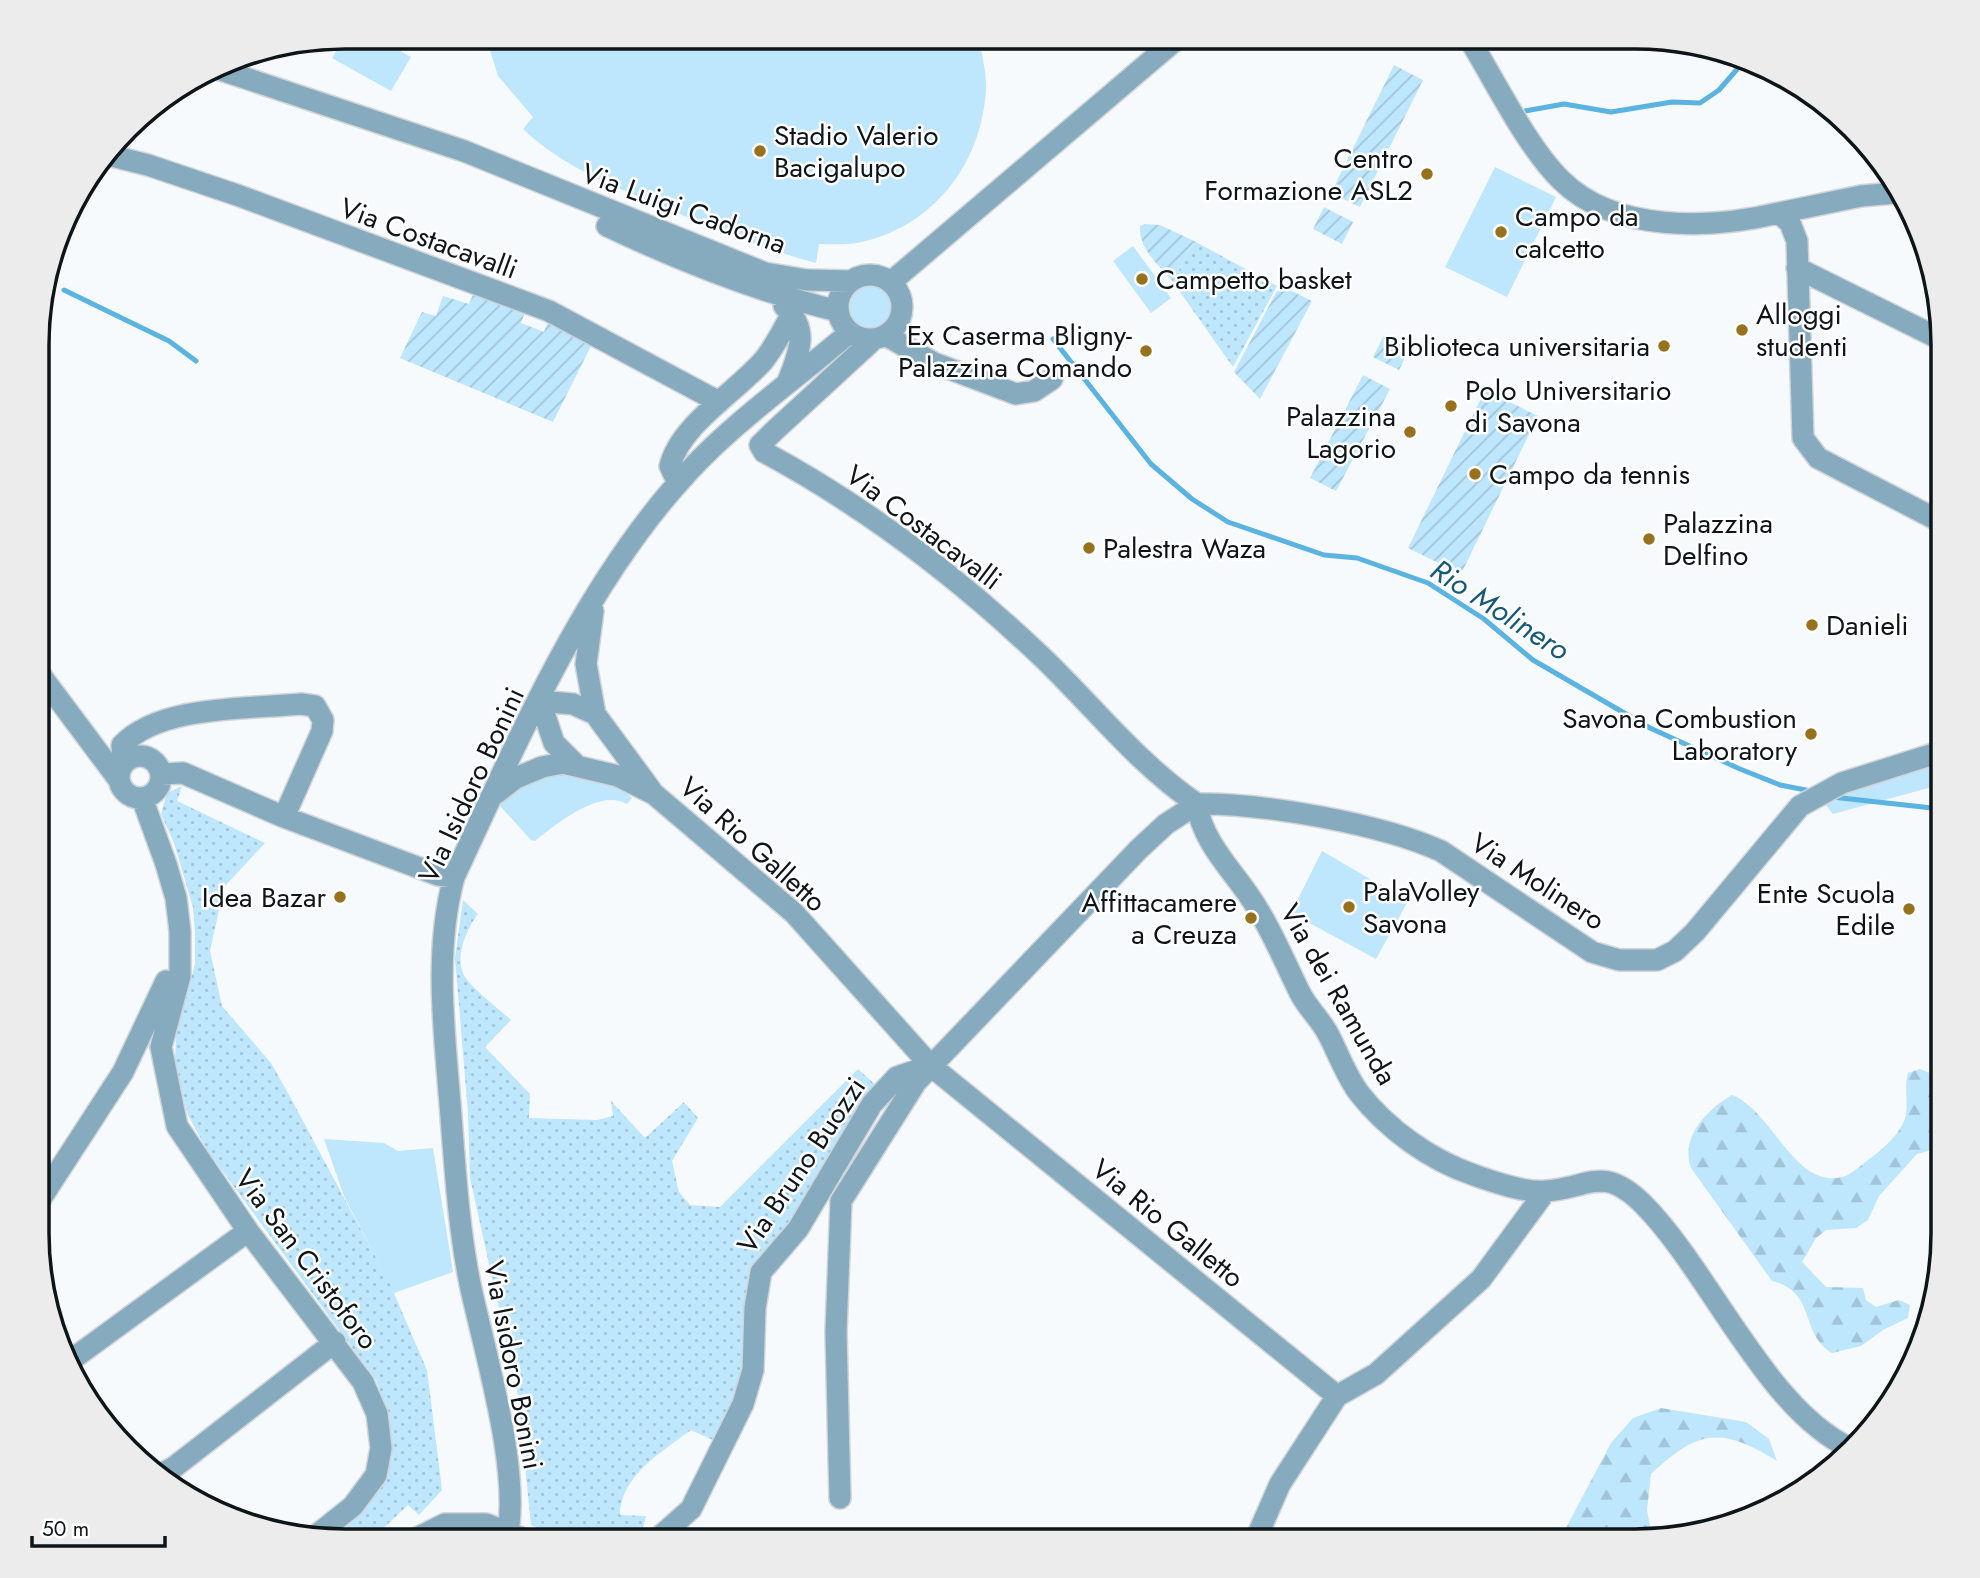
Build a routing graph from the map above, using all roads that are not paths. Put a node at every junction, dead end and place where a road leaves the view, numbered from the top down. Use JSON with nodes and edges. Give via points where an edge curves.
{"nodes":[{"id":1,"x":1165,"y":49,"type":"edge"},
{"id":2,"x":1475,"y":49,"type":"edge"},
{"id":3,"x":230,"y":73,"type":"edge"},
{"id":4,"x":116,"y":157,"type":"edge"},
{"id":5,"x":502,"y":167,"type":"junction"},
{"id":6,"x":1889,"y":194,"type":"edge"},
{"id":7,"x":1779,"y":213,"type":"junction"},
{"id":8,"x":1797,"y":268,"type":"junction"},
{"id":9,"x":730,"y":276,"type":"junction"},
{"id":10,"x":851,"y":281,"type":"junction"},
{"id":11,"x":891,"y":282,"type":"junction"},
{"id":12,"x":838,"y":311,"type":"junction"},
{"id":13,"x":792,"y":314,"type":"junction"},
{"id":14,"x":849,"y":332,"type":"junction"},
{"id":15,"x":1930,"y":334,"type":"edge"},
{"id":16,"x":880,"y":338,"type":"junction"},
{"id":17,"x":1052,"y":379,"type":"dead end"},
{"id":18,"x":786,"y":387,"type":"junction"},
{"id":19,"x":719,"y":402,"type":"junction"},
{"id":20,"x":678,"y":483,"type":"junction"},
{"id":21,"x":1931,"y":517,"type":"edge"},
{"id":22,"x":598,"y":591,"type":"junction"},
{"id":23,"x":49,"y":685,"type":"edge"},
{"id":24,"x":540,"y":701,"type":"junction"},
{"id":25,"x":595,"y":714,"type":"junction"},
{"id":26,"x":1931,"y":755,"type":"edge"},
{"id":27,"x":576,"y":765,"type":"junction"},
{"id":28,"x":121,"y":772,"type":"junction"},
{"id":29,"x":161,"y":774,"type":"junction"},
{"id":30,"x":654,"y":794,"type":"junction"},
{"id":31,"x":494,"y":796,"type":"junction"},
{"id":32,"x":142,"y":798,"type":"junction"},
{"id":33,"x":1197,"y":804,"type":"junction"},
{"id":34,"x":284,"y":817,"type":"junction"},
{"id":35,"x":454,"y":877,"type":"junction"},
{"id":36,"x":180,"y":930,"type":"junction"},
{"id":37,"x":931,"y":1066,"type":"junction"},
{"id":38,"x":49,"y":1186,"type":"edge"},
{"id":39,"x":1545,"y":1192,"type":"junction"},
{"id":40,"x":248,"y":1231,"type":"junction"},
{"id":41,"x":335,"y":1342,"type":"junction"},
{"id":42,"x":76,"y":1356,"type":"edge"},
{"id":43,"x":1337,"y":1396,"type":"junction"},
{"id":44,"x":1842,"y":1444,"type":"edge"},
{"id":45,"x":168,"y":1470,"type":"edge"},
{"id":46,"x":840,"y":1498,"type":"dead end"},
{"id":47,"x":326,"y":1528,"type":"edge"},
{"id":48,"x":430,"y":1529,"type":"edge"},
{"id":49,"x":494,"y":1529,"type":"edge"},
{"id":50,"x":507,"y":1529,"type":"edge"},
{"id":51,"x":672,"y":1529,"type":"edge"},
{"id":52,"x":1260,"y":1529,"type":"edge"}],
"edges":[{"from":1,"to":11,"type":"street"},
{"from":2,"to":7,"type":"street","via":[[1544,162],[1562,182],[1592,202],[1654,222],[1738,223]]},
{"from":3,"to":5,"type":"street","name":"Via Luigi Cadorna"},
{"from":4,"to":19,"type":"street","name":"Via Costacavalli","via":[[237,195],[549,312]]},
{"from":5,"to":9,"type":"street","name":"Via Luigi Cadorna","via":[[556,201],[674,257]]},
{"from":5,"to":10,"type":"street","name":"Via Luigi Cadorna","via":[[765,273]]},
{"from":6,"to":7,"type":"street"},
{"from":7,"to":8,"type":"street","via":[[1790,223],[1797,241]]},
{"from":8,"to":15,"type":"street"},
{"from":8,"to":21,"type":"street","via":[[1803,438],[1808,449]]},
{"from":9,"to":12,"type":"street","name":"Via Luigi Cadorna"},
{"from":9,"to":13,"type":"street","name":"Via Luigi Cadorna","via":[[776,299]]},
{"from":10,"to":11,"type":"street","via":[[867,275]]},
{"from":10,"to":12,"type":"street","via":[[839,299]]},
{"from":11,"to":16,"type":"street","via":[[903,304],[896,328]]},
{"from":12,"to":14,"type":"street"},
{"from":13,"to":18,"type":"street","via":[[802,333],[801,349]]},
{"from":13,"to":19,"type":"street","via":[[764,360]]},
{"from":14,"to":16,"type":"street"},
{"from":14,"to":18,"type":"street","name":"Via Isidoro Bonini"},
{"from":16,"to":17,"type":"street","via":[[1016,394],[1034,391]]},
{"from":16,"to":33,"type":"street","name":"Via Costacavalli","via":[[773,432],[760,445],[764,452],[832,489],[928,558],[1041,656],[1156,774]]},
{"from":18,"to":20,"type":"street","name":"Via Isidoro Bonini"},
{"from":19,"to":20,"type":"street","via":[[673,453],[670,466]]},
{"from":20,"to":22,"type":"street","name":"Via Isidoro Bonini"},
{"from":22,"to":24,"type":"street","name":"Via Isidoro Bonini"},
{"from":22,"to":25,"type":"street","via":[[586,643]]},
{"from":23,"to":28,"type":"street"},
{"from":24,"to":25,"type":"street","via":[[573,704]]},
{"from":24,"to":27,"type":"street","via":[[554,743]]},
{"from":24,"to":31,"type":"street","name":"Via Isidoro Bonini"},
{"from":25,"to":30,"type":"street"},
{"from":26,"to":33,"type":"street","name":"Via Molinero","via":[[1835,786],[1800,806],[1675,951],[1657,960],[1637,962],[1592,951],[1421,841],[1302,815]]},
{"from":27,"to":30,"type":"street","name":"Via Rio Galletto","via":[[618,776]]},
{"from":27,"to":31,"type":"street","name":"Via Rio Galletto","via":[[542,767],[516,778]]},
{"from":28,"to":29,"type":"street","via":[[142,755],[155,761]]},
{"from":28,"to":32,"type":"street","via":[[130,796]]},
{"from":28,"to":34,"type":"street","via":[[122,745],[128,738],[170,718],[315,706],[323,720],[321,732]]},
{"from":29,"to":32,"type":"street","via":[[155,793]]},
{"from":29,"to":34,"type":"street","via":[[183,773]]},
{"from":30,"to":37,"type":"street","name":"Via Rio Galletto","via":[[794,913]]},
{"from":31,"to":35,"type":"street","name":"Via Isidoro Bonini"},
{"from":32,"to":36,"type":"street","name":"Via San Cristoforo","via":[[176,898]]},
{"from":33,"to":37,"type":"street","name":"Via Bruno Buozzi","via":[[1139,849]]},
{"from":33,"to":39,"type":"street","name":"Via dei Ramunda","via":[[1205,832],[1258,908],[1301,996],[1327,1032],[1359,1092],[1396,1131],[1442,1160],[1472,1175]]},
{"from":34,"to":35,"type":"street"},
{"from":35,"to":50,"type":"street","name":"Via Isidoro Bonini","via":[[441,964],[456,1202],[503,1433]]},
{"from":36,"to":38,"type":"street","via":[[166,984],[128,1062]]},
{"from":36,"to":40,"type":"street","name":"Via San Cristoforo","via":[[183,960],[161,1047],[177,1126]]},
{"from":37,"to":43,"type":"street","name":"Via Rio Galletto"},
{"from":37,"to":46,"type":"street","via":[[912,1088],[841,1201],[836,1332]]},
{"from":37,"to":51,"type":"street","name":"Via Bruno Buozzi","via":[[897,1077],[872,1104],[799,1229],[761,1272],[753,1370],[743,1404],[691,1509]]},
{"from":39,"to":43,"type":"street","via":[[1481,1279],[1376,1374]]},
{"from":39,"to":44,"type":"street","name":"Via dei Ramunda","via":[[1590,1179],[1603,1180],[1643,1205],[1771,1377],[1828,1437]]},
{"from":40,"to":41,"type":"street","name":"Via San Cristoforo"},
{"from":40,"to":42,"type":"street"},
{"from":41,"to":45,"type":"street"},
{"from":41,"to":47,"type":"street","name":"Via San Cristoforo","via":[[363,1382],[377,1414],[380,1460],[376,1475],[354,1506]]},
{"from":43,"to":52,"type":"street","via":[[1280,1483]]},
{"from":48,"to":49,"type":"street","via":[[444,1524],[486,1524]]}]}
